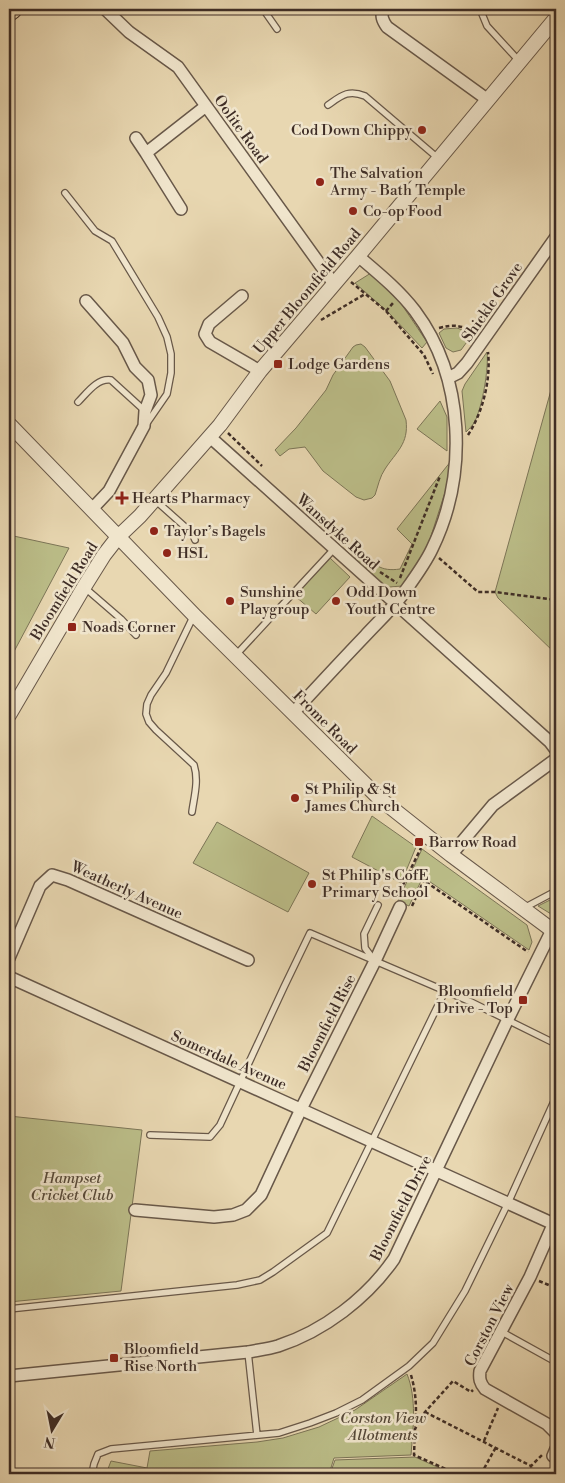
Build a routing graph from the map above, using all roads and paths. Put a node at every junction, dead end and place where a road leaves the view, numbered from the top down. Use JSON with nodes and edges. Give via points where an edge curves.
{"nodes":[{"id":1,"x":13,"y":9,"type":"edge"},
{"id":2,"x":105,"y":9,"type":"edge"},
{"id":3,"x":263,"y":9,"type":"edge"},
{"id":4,"x":383,"y":9,"type":"edge"},
{"id":5,"x":480,"y":9,"type":"edge"},
{"id":6,"x":9,"y":12,"type":"edge"},
{"id":7,"x":556,"y":18,"type":"edge"},
{"id":8,"x":277,"y":29,"type":"dead end"},
{"id":9,"x":520,"y":62,"type":"junction"},
{"id":10,"x":488,"y":100,"type":"junction"},
{"id":11,"x":328,"y":105,"type":"dead end"},
{"id":12,"x":206,"y":106,"type":"junction"},
{"id":13,"x":136,"y":138,"type":"dead end"},
{"id":14,"x":146,"y":153,"type":"junction"},
{"id":15,"x":439,"y":159,"type":"junction"},
{"id":16,"x":65,"y":193,"type":"dead end"},
{"id":17,"x":181,"y":209,"type":"dead end"},
{"id":18,"x":556,"y":237,"type":"edge"},
{"id":19,"x":358,"y":256,"type":"junction"},
{"id":20,"x":338,"y":279,"type":"junction"},
{"id":21,"x":365,"y":294,"type":"junction"},
{"id":22,"x":242,"y":296,"type":"dead end"},
{"id":23,"x":86,"y":301,"type":"dead end"},
{"id":24,"x":301,"y":323,"type":"junction"},
{"id":25,"x":260,"y":371,"type":"junction"},
{"id":26,"x":448,"y":378,"type":"junction"},
{"id":27,"x":436,"y":382,"type":"dead end"},
{"id":28,"x":78,"y":402,"type":"dead end"},
{"id":29,"x":145,"y":411,"type":"junction"},
{"id":30,"x":9,"y":424,"type":"edge"},
{"id":31,"x":144,"y":426,"type":"junction"},
{"id":32,"x":210,"y":437,"type":"junction"},
{"id":33,"x":154,"y":499,"type":"junction"},
{"id":34,"x":92,"y":509,"type":"junction"},
{"id":35,"x":118,"y":537,"type":"junction"},
{"id":36,"x":195,"y":540,"type":"dead end"},
{"id":37,"x":334,"y":549,"type":"junction"},
{"id":38,"x":432,"y":551,"type":"junction"},
{"id":39,"x":84,"y":588,"type":"junction"},
{"id":40,"x":556,"y":600,"type":"edge"},
{"id":41,"x":395,"y":604,"type":"junction"},
{"id":42,"x":194,"y":615,"type":"junction"},
{"id":43,"x":136,"y":635,"type":"dead end"},
{"id":44,"x":235,"y":657,"type":"junction"},
{"id":45,"x":293,"y":713,"type":"junction"},
{"id":46,"x":9,"y":715,"type":"edge"},
{"id":47,"x":556,"y":750,"type":"edge"},
{"id":48,"x":556,"y":759,"type":"edge"},
{"id":49,"x":192,"y":812,"type":"dead end"},
{"id":50,"x":427,"y":835,"type":"junction"},
{"id":51,"x":451,"y":855,"type":"junction"},
{"id":52,"x":410,"y":871,"type":"junction"},
{"id":53,"x":424,"y":880,"type":"junction"},
{"id":54,"x":556,"y":891,"type":"edge"},
{"id":55,"x":378,"y":905,"type":"dead end"},
{"id":56,"x":400,"y":907,"type":"junction"},
{"id":57,"x":524,"y":908,"type":"junction"},
{"id":58,"x":554,"y":931,"type":"edge"},
{"id":59,"x":9,"y":958,"type":"edge"},
{"id":60,"x":539,"y":959,"type":"junction"},
{"id":61,"x":248,"y":960,"type":"dead end"},
{"id":62,"x":376,"y":961,"type":"junction"},
{"id":63,"x":9,"y":977,"type":"edge"},
{"id":64,"x":445,"y":991,"type":"junction"},
{"id":65,"x":507,"y":1021,"type":"junction"},
{"id":66,"x":556,"y":1044,"type":"edge"},
{"id":67,"x":240,"y":1082,"type":"junction"},
{"id":68,"x":556,"y":1097,"type":"edge"},
{"id":69,"x":301,"y":1108,"type":"junction"},
{"id":70,"x":150,"y":1135,"type":"dead end"},
{"id":71,"x":371,"y":1141,"type":"junction"},
{"id":72,"x":437,"y":1171,"type":"junction"},
{"id":73,"x":508,"y":1203,"type":"junction"},
{"id":74,"x":135,"y":1210,"type":"dead end"},
{"id":75,"x":555,"y":1222,"type":"edge"},
{"id":76,"x":530,"y":1277,"type":"junction"},
{"id":77,"x":556,"y":1288,"type":"edge"},
{"id":78,"x":9,"y":1308,"type":"edge"},
{"id":79,"x":502,"y":1332,"type":"junction"},
{"id":80,"x":248,"y":1352,"type":"junction"},
{"id":81,"x":556,"y":1362,"type":"edge"},
{"id":82,"x":409,"y":1366,"type":"junction"},
{"id":83,"x":9,"y":1376,"type":"edge"},
{"id":84,"x":480,"y":1384,"type":"junction"},
{"id":85,"x":502,"y":1398,"type":"junction"},
{"id":86,"x":425,"y":1412,"type":"junction"},
{"id":87,"x":415,"y":1429,"type":"junction"},
{"id":88,"x":556,"y":1433,"type":"edge"},
{"id":89,"x":257,"y":1435,"type":"junction"},
{"id":90,"x":484,"y":1441,"type":"junction"},
{"id":91,"x":496,"y":1447,"type":"junction"},
{"id":92,"x":552,"y":1454,"type":"edge"},
{"id":93,"x":531,"y":1466,"type":"junction"},
{"id":94,"x":9,"y":1473,"type":"edge"},
{"id":95,"x":14,"y":1474,"type":"edge"},
{"id":96,"x":92,"y":1474,"type":"edge"},
{"id":97,"x":457,"y":1474,"type":"edge"},
{"id":98,"x":481,"y":1474,"type":"edge"},
{"id":99,"x":532,"y":1474,"type":"edge"}],
"edges":[{"from":1,"to":6,"type":"main road"},
{"from":2,"to":12,"type":"street","name":"Oolite Road","via":[[129,32],[178,67]]},
{"from":3,"to":8,"type":"lane"},
{"from":4,"to":10,"type":"street","via":[[383,21],[387,27]]},
{"from":5,"to":9,"type":"lane","via":[[487,26]]},
{"from":7,"to":9,"type":"street","name":"Upper Bloomfield Road"},
{"from":9,"to":10,"type":"street","name":"Upper Bloomfield Road"},
{"from":10,"to":15,"type":"street","name":"Upper Bloomfield Road"},
{"from":11,"to":15,"type":"lane","via":[[349,92],[365,96]]},
{"from":12,"to":14,"type":"street"},
{"from":12,"to":20,"type":"street","name":"Oolite Road"},
{"from":13,"to":14,"type":"street"},
{"from":14,"to":17,"type":"street"},
{"from":15,"to":19,"type":"street","name":"Upper Bloomfield Road"},
{"from":16,"to":31,"type":"lane","via":[[95,231],[112,241],[167,337],[171,374],[167,394]]},
{"from":18,"to":26,"type":"street","name":"Shickle Grove","via":[[467,363]]},
{"from":19,"to":20,"type":"street","name":"Upper Bloomfield Road"},
{"from":19,"to":26,"type":"street","via":[[415,312],[438,350]]},
{"from":20,"to":21,"type":"path"},
{"from":20,"to":24,"type":"street","name":"Upper Bloomfield Road"},
{"from":21,"to":24,"type":"path","via":[[319,321]]},
{"from":21,"to":27,"type":"path","via":[[386,311],[424,355]]},
{"from":22,"to":25,"type":"street","via":[[209,324],[205,334],[210,342]]},
{"from":23,"to":29,"type":"street","via":[[123,342],[135,367],[148,380],[151,395]]},
{"from":24,"to":25,"type":"street","name":"Upper Bloomfield Road"},
{"from":25,"to":32,"type":"street","name":"Upper Bloomfield Road"},
{"from":26,"to":38,"type":"street","via":[[456,426],[456,454],[447,507]]},
{"from":28,"to":29,"type":"lane","via":[[105,379],[111,380]]},
{"from":29,"to":31,"type":"street"},
{"from":30,"to":34,"type":"street","name":"Frome Road"},
{"from":31,"to":34,"type":"street","via":[[110,491]]},
{"from":32,"to":33,"type":"street","name":"Upper Bloomfield Road"},
{"from":32,"to":37,"type":"street","name":"Wansdyke Road"},
{"from":33,"to":35,"type":"street","name":"Upper Bloomfield Road"},
{"from":33,"to":36,"type":"lane","via":[[192,533]]},
{"from":34,"to":35,"type":"street","name":"Frome Road"},
{"from":35,"to":39,"type":"street","name":"Bloomfield Road"},
{"from":35,"to":42,"type":"street","name":"Frome Road"},
{"from":37,"to":41,"type":"street","name":"Wansdyke Road"},
{"from":37,"to":44,"type":"lane"},
{"from":38,"to":40,"type":"path","via":[[478,592]]},
{"from":38,"to":41,"type":"street"},
{"from":39,"to":43,"type":"lane"},
{"from":39,"to":46,"type":"street","name":"Bloomfield Road"},
{"from":41,"to":45,"type":"street"},
{"from":41,"to":47,"type":"street","name":"Wansdyke Road"},
{"from":42,"to":44,"type":"street","name":"Frome Road"},
{"from":42,"to":49,"type":"lane","via":[[166,673],[150,695],[146,714],[149,722],[194,765],[196,780]]},
{"from":44,"to":45,"type":"street","name":"Frome Road"},
{"from":45,"to":50,"type":"street","name":"Frome Road","via":[[379,798]]},
{"from":48,"to":51,"type":"street","via":[[493,805]]},
{"from":50,"to":51,"type":"street","name":"Frome Road"},
{"from":50,"to":52,"type":"path"},
{"from":51,"to":57,"type":"street","name":"Frome Road"},
{"from":52,"to":53,"type":"path"},
{"from":52,"to":56,"type":"path","via":[[395,901]]},
{"from":53,"to":56,"type":"path","via":[[411,907]]},
{"from":53,"to":60,"type":"path"},
{"from":54,"to":57,"type":"lane"},
{"from":55,"to":62,"type":"lane","via":[[364,934],[365,948]]},
{"from":56,"to":62,"type":"street","name":"Bloomfield Rise"},
{"from":57,"to":58,"type":"street","name":"Frome Road"},
{"from":58,"to":60,"type":"street","name":"Bloomfield Drive"},
{"from":59,"to":61,"type":"street","name":"Weatherly Avenue","via":[[40,886],[52,875]]},
{"from":60,"to":65,"type":"street","name":"Bloomfield Drive"},
{"from":62,"to":64,"type":"lane"},
{"from":62,"to":67,"type":"lane","via":[[310,933]]},
{"from":62,"to":69,"type":"street","name":"Bloomfield Rise"},
{"from":63,"to":67,"type":"street","name":"Somerdale Avenue"},
{"from":64,"to":65,"type":"lane"},
{"from":64,"to":71,"type":"lane"},
{"from":65,"to":66,"type":"lane"},
{"from":65,"to":72,"type":"street","name":"Bloomfield Drive"},
{"from":67,"to":69,"type":"street","name":"Somerdale Avenue"},
{"from":67,"to":70,"type":"lane","via":[[220,1125],[210,1137]]},
{"from":68,"to":73,"type":"lane"},
{"from":69,"to":71,"type":"street","name":"Somerdale Avenue"},
{"from":69,"to":74,"type":"street","name":"Bloomfield Rise","via":[[261,1195],[246,1210],[214,1217]]},
{"from":71,"to":72,"type":"street","name":"Somerdale Avenue"},
{"from":71,"to":78,"type":"lane","via":[[327,1233],[260,1280],[237,1286]]},
{"from":72,"to":73,"type":"street","name":"Corston View"},
{"from":72,"to":80,"type":"street","name":"Bloomfield Drive","via":[[394,1259],[367,1292],[310,1332],[278,1346]]},
{"from":73,"to":75,"type":"street","name":"Corston View"},
{"from":73,"to":82,"type":"lane","via":[[451,1316],[433,1343]]},
{"from":75,"to":76,"type":"street","name":"Corston View"},
{"from":76,"to":77,"type":"path"},
{"from":76,"to":79,"type":"street","name":"Corston View"},
{"from":79,"to":81,"type":"lane"},
{"from":79,"to":84,"type":"street","name":"Corston View","via":[[480,1371]]},
{"from":80,"to":83,"type":"street","name":"Bloomfield Drive"},
{"from":80,"to":89,"type":"lane"},
{"from":82,"to":87,"type":"path","via":[[414,1384]]},
{"from":82,"to":89,"type":"lane","via":[[362,1400],[336,1413],[279,1433]]},
{"from":84,"to":85,"type":"street","name":"Corston View"},
{"from":84,"to":86,"type":"path","via":[[471,1392],[454,1381]]},
{"from":85,"to":88,"type":"street","name":"Corston View","via":[[547,1424]]},
{"from":85,"to":90,"type":"path"},
{"from":86,"to":87,"type":"path"},
{"from":86,"to":90,"type":"path"},
{"from":87,"to":97,"type":"path","via":[[414,1454]]},
{"from":89,"to":96,"type":"lane","via":[[111,1449],[98,1454]]},
{"from":90,"to":91,"type":"path"},
{"from":91,"to":93,"type":"path"},
{"from":91,"to":98,"type":"path"},
{"from":92,"to":93,"type":"path","via":[[542,1455]]},
{"from":93,"to":99,"type":"path"},
{"from":94,"to":95,"type":"lane"}]}
